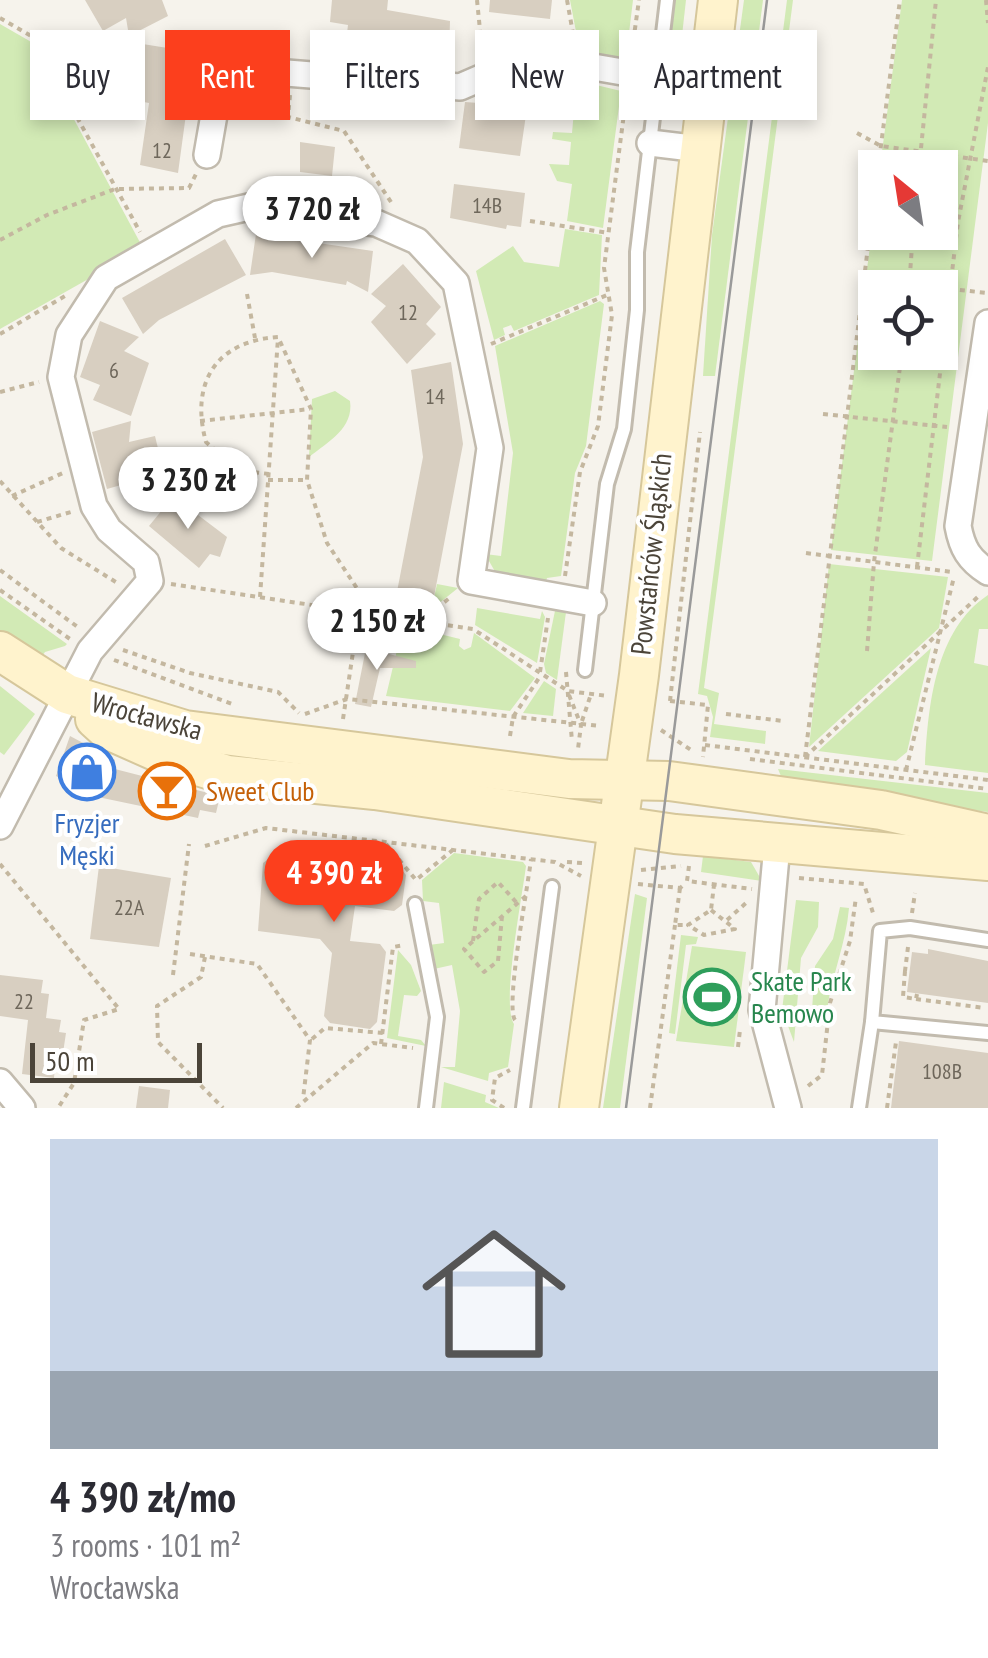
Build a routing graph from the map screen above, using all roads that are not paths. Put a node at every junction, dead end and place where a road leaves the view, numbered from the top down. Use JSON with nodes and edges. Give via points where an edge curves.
{"nodes":[{"id":1,"x":666,"y":0,"type":"edge"},
{"id":2,"x":718,"y":0,"type":"edge"},
{"id":3,"x":663,"y":30,"type":"edge"},
{"id":4,"x":619,"y":72,"type":"edge"},
{"id":5,"x":652,"y":120,"type":"edge"},
{"id":6,"x":650,"y":143,"type":"junction"},
{"id":7,"x":700,"y":149,"type":"junction"},
{"id":8,"x":207,"y":154,"type":"road end"},
{"id":9,"x":988,"y":323,"type":"edge"},
{"id":10,"x":988,"y":572,"type":"edge"},
{"id":11,"x":593,"y":603,"type":"junction"},
{"id":12,"x":0,"y":651,"type":"edge"},
{"id":13,"x":585,"y":670,"type":"dead end"},
{"id":14,"x":67,"y":694,"type":"junction"},
{"id":15,"x":624,"y":780,"type":"junction"},
{"id":16,"x":881,"y":810,"type":"junction"},
{"id":17,"x":619,"y":824,"type":"junction"},
{"id":18,"x":0,"y":826,"type":"edge"},
{"id":19,"x":988,"y":834,"type":"edge"},
{"id":20,"x":777,"y":845,"type":"junction"},
{"id":21,"x":988,"y":860,"type":"edge"},
{"id":22,"x":552,"y":887,"type":"road end"},
{"id":23,"x":414,"y":904,"type":"dead end"},
{"id":24,"x":988,"y":940,"type":"edge"},
{"id":25,"x":872,"y":1022,"type":"junction"},
{"id":26,"x":988,"y":1033,"type":"edge"},
{"id":27,"x":0,"y":1082,"type":"edge"},
{"id":28,"x":795,"y":1099,"type":"edge"},
{"id":29,"x":22,"y":1108,"type":"edge"},
{"id":30,"x":426,"y":1108,"type":"edge"},
{"id":31,"x":523,"y":1108,"type":"edge"},
{"id":32,"x":579,"y":1108,"type":"edge"},
{"id":33,"x":859,"y":1108,"type":"edge"}],
"edges":[{"from":1,"to":3,"type":"lane"},
{"from":2,"to":7,"type":"street","name":"Powstańców Śląskich"},
{"from":4,"to":8,"type":"street","via":[[552,60],[518,62],[460,87],[223,64]]},
{"from":5,"to":6,"type":"lane"},
{"from":6,"to":7,"type":"street"},
{"from":6,"to":11,"type":"lane","via":[[624,429],[607,484]]},
{"from":7,"to":15,"type":"street","name":"Powstańców Śląskich"},
{"from":9,"to":10,"type":"street","via":[[958,526],[972,562]]},
{"from":11,"to":13,"type":"lane"},
{"from":11,"to":14,"type":"street","via":[[471,581],[490,456],[459,288],[417,241],[376,224],[248,207],[218,214],[106,278],[69,336],[61,377],[94,506],[109,530],[146,562],[145,589],[94,646]]},
{"from":12,"to":14,"type":"street"},
{"from":14,"to":15,"type":"street","name":"Wrocławska","via":[[184,730]]},
{"from":14,"to":17,"type":"street","name":"Wrocławska","via":[[106,729],[227,774]]},
{"from":14,"to":18,"type":"street"},
{"from":15,"to":16,"type":"street","name":"Wrocławska"},
{"from":15,"to":17,"type":"street","name":"Powstańców Śląskich"},
{"from":16,"to":19,"type":"street","name":"Wrocławska"},
{"from":16,"to":20,"type":"street","via":[[807,818]]},
{"from":17,"to":20,"type":"street","name":"Wrocławska"},
{"from":17,"to":32,"type":"street","name":"Powstańców Śląskich"},
{"from":20,"to":21,"type":"street","name":"Wrocławska"},
{"from":20,"to":28,"type":"street","via":[[762,1010]]},
{"from":22,"to":31,"type":"lane"},
{"from":23,"to":30,"type":"lane","via":[[437,1012]]},
{"from":24,"to":25,"type":"lane","via":[[910,928],[880,932]]},
{"from":25,"to":26,"type":"lane"},
{"from":25,"to":33,"type":"lane"},
{"from":27,"to":29,"type":"street"}]}
